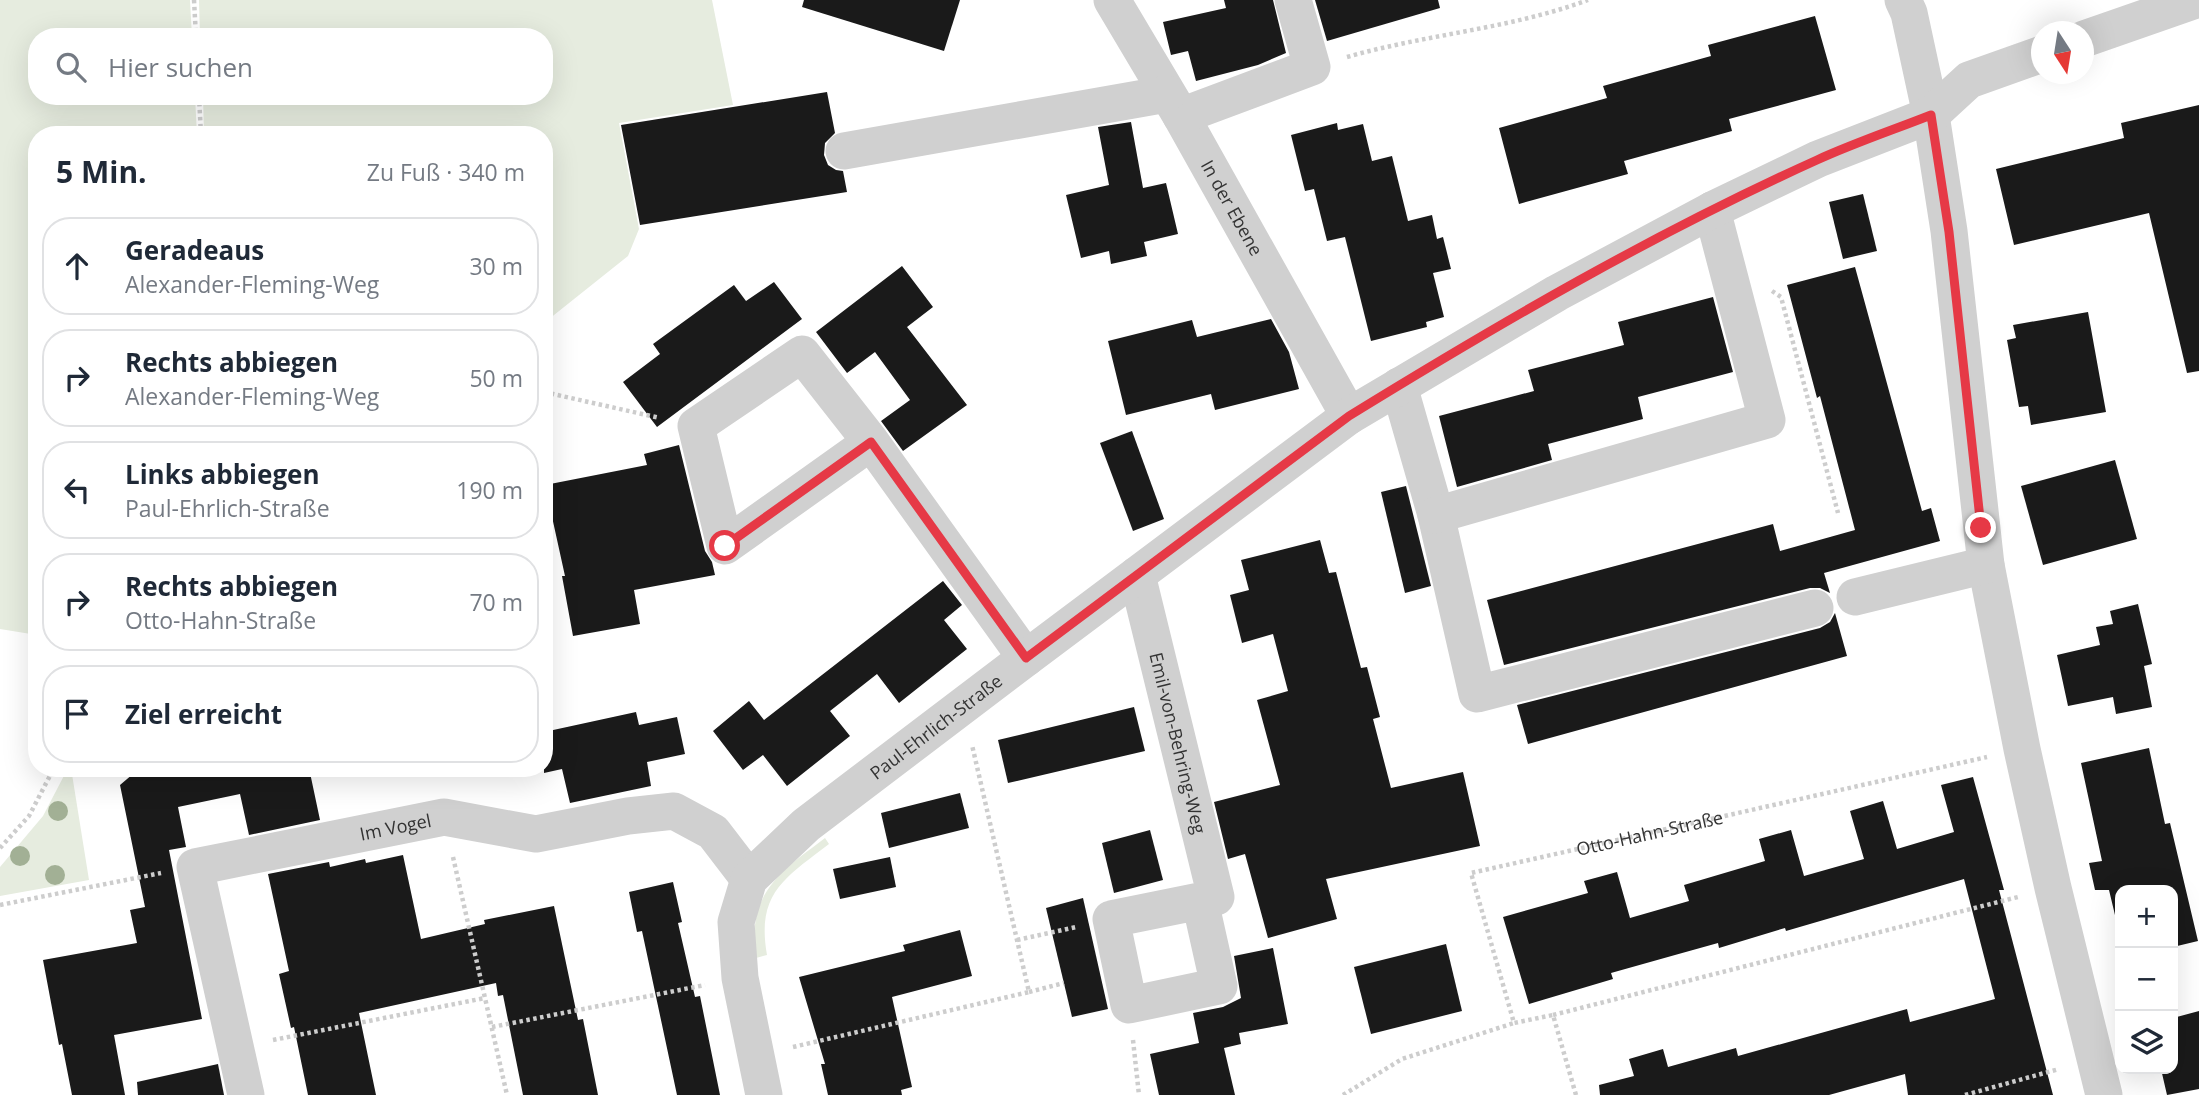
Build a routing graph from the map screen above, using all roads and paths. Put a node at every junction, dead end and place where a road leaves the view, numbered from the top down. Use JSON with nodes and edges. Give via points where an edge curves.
{"nodes":[{"id":1,"x":194,"y":0,"type":"edge"},
{"id":2,"x":1112,"y":0,"type":"edge"},
{"id":3,"x":1293,"y":0,"type":"edge"},
{"id":4,"x":1588,"y":0,"type":"edge"},
{"id":5,"x":1903,"y":0,"type":"edge"},
{"id":6,"x":2196,"y":0,"type":"edge"},
{"id":7,"x":196,"y":28,"type":"edge"},
{"id":8,"x":2094,"y":36,"type":"edge"},
{"id":9,"x":2031,"y":58,"type":"edge"},
{"id":10,"x":1312,"y":67,"type":"junction"},
{"id":11,"x":199,"y":105,"type":"edge"},
{"id":12,"x":1174,"y":105,"type":"junction"},
{"id":13,"x":1931,"y":115,"type":"junction"},
{"id":14,"x":201,"y":126,"type":"edge"},
{"id":15,"x":844,"y":151,"type":"dead end"},
{"id":16,"x":1712,"y":210,"type":"junction"},
{"id":17,"x":1399,"y":386,"type":"junction"},
{"id":18,"x":553,"y":394,"type":"edge"},
{"id":19,"x":1349,"y":416,"type":"junction"},
{"id":20,"x":696,"y":426,"type":"junction"},
{"id":21,"x":871,"y":442,"type":"junction"},
{"id":22,"x":1436,"y":515,"type":"junction"},
{"id":23,"x":1986,"y":565,"type":"junction"},
{"id":24,"x":1137,"y":575,"type":"junction"},
{"id":25,"x":1855,"y":597,"type":"dead end"},
{"id":26,"x":1815,"y":608,"type":"dead end"},
{"id":27,"x":1026,"y":658,"type":"junction"},
{"id":28,"x":963,"y":707,"type":"junction"},
{"id":29,"x":2022,"y":749,"type":"junction"},
{"id":30,"x":49,"y":777,"type":"edge"},
{"id":31,"x":444,"y":817,"type":"junction"},
{"id":32,"x":0,"y":848,"type":"edge"},
{"id":33,"x":195,"y":867,"type":"junction"},
{"id":34,"x":749,"y":879,"type":"junction"},
{"id":35,"x":2053,"y":888,"type":"junction"},
{"id":36,"x":1199,"y":901,"type":"junction"},
{"id":37,"x":0,"y":905,"type":"edge"},
{"id":38,"x":1111,"y":919,"type":"junction"},
{"id":39,"x":1017,"y":940,"type":"junction"},
{"id":40,"x":740,"y":978,"type":"junction"},
{"id":41,"x":1063,"y":983,"type":"dead end"},
{"id":42,"x":1029,"y":992,"type":"junction"},
{"id":43,"x":485,"y":998,"type":"junction"},
{"id":44,"x":1129,"y":1005,"type":"junction"},
{"id":45,"x":1553,"y":1015,"type":"junction"},
{"id":46,"x":1514,"y":1023,"type":"junction"},
{"id":47,"x":492,"y":1027,"type":"junction"},
{"id":48,"x":236,"y":1047,"type":"junction"},
{"id":49,"x":756,"y":1056,"type":"junction"},
{"id":50,"x":2094,"y":1060,"type":"junction"},
{"id":51,"x":246,"y":1095,"type":"edge"},
{"id":52,"x":507,"y":1095,"type":"edge"},
{"id":53,"x":764,"y":1095,"type":"edge"},
{"id":54,"x":1139,"y":1095,"type":"edge"},
{"id":55,"x":1343,"y":1095,"type":"edge"},
{"id":56,"x":1576,"y":1095,"type":"edge"},
{"id":57,"x":1965,"y":1095,"type":"edge"},
{"id":58,"x":2104,"y":1095,"type":"edge"}],
"edges":[{"from":1,"to":7,"type":"path"},
{"from":2,"to":12,"type":"street","name":"In der Ebene"},
{"from":3,"to":10,"type":"street"},
{"from":4,"to":10,"type":"path","via":[[1482,29],[1395,43]]},
{"from":5,"to":13,"type":"street"},
{"from":6,"to":8,"type":"street"},
{"from":9,"to":13,"type":"street","name":"Paul-Ehrlich-Straße","via":[[1969,80]]},
{"from":10,"to":12,"type":"street"},
{"from":11,"to":14,"type":"path"},
{"from":12,"to":15,"type":"street"},
{"from":12,"to":19,"type":"street","name":"In der Ebene"},
{"from":13,"to":16,"type":"street","name":"Paul-Ehrlich-Straße","via":[[1818,159]]},
{"from":13,"to":23,"type":"street","via":[[1949,232]]},
{"from":16,"to":17,"type":"street","name":"Paul-Ehrlich-Straße","via":[[1557,293]]},
{"from":16,"to":22,"type":"street","via":[[1767,420]]},
{"from":17,"to":19,"type":"street","name":"Paul-Ehrlich-Straße"},
{"from":17,"to":22,"type":"street"},
{"from":18,"to":20,"type":"path"},
{"from":19,"to":24,"type":"street","name":"Paul-Ehrlich-Straße"},
{"from":20,"to":21,"type":"street","via":[[802,354]]},
{"from":20,"to":21,"type":"street","via":[[725,546]]},
{"from":21,"to":27,"type":"street"},
{"from":22,"to":26,"type":"street","via":[[1477,694]]},
{"from":23,"to":25,"type":"street"},
{"from":23,"to":29,"type":"street"},
{"from":24,"to":27,"type":"street","name":"Paul-Ehrlich-Straße"},
{"from":24,"to":36,"type":"street","name":"Emil-von-Behring-Weg","via":[[1216,897]]},
{"from":27,"to":28,"type":"street","name":"Paul-Ehrlich-Straße"},
{"from":28,"to":34,"type":"street","name":"Paul-Ehrlich-Straße","via":[[806,825]]},
{"from":28,"to":39,"type":"path"},
{"from":29,"to":35,"type":"street"},
{"from":29,"to":46,"type":"path","name":"Otto-Hahn-Straße","via":[[1471,873]]},
{"from":30,"to":32,"type":"path","via":[[29,816]]},
{"from":31,"to":33,"type":"street","name":"Im Vogel"},
{"from":31,"to":34,"type":"street","name":"Im Vogel","via":[[536,834],[674,811],[713,832]]},
{"from":31,"to":43,"type":"path"},
{"from":33,"to":37,"type":"path"},
{"from":33,"to":48,"type":"street"},
{"from":34,"to":40,"type":"street","name":"Paul-Ehrlich-Straße","via":[[736,922]]},
{"from":35,"to":45,"type":"path"},
{"from":35,"to":50,"type":"street"},
{"from":36,"to":38,"type":"street"},
{"from":36,"to":44,"type":"street","via":[[1219,986]]},
{"from":38,"to":39,"type":"path"},
{"from":38,"to":44,"type":"street"},
{"from":39,"to":42,"type":"path"},
{"from":40,"to":47,"type":"path"},
{"from":40,"to":49,"type":"street","name":"Paul-Ehrlich-Straße"},
{"from":41,"to":42,"type":"path"},
{"from":42,"to":49,"type":"path"},
{"from":43,"to":47,"type":"path"},
{"from":43,"to":48,"type":"path"},
{"from":44,"to":54,"type":"path"},
{"from":45,"to":46,"type":"path"},
{"from":45,"to":56,"type":"path"},
{"from":46,"to":55,"type":"path","via":[[1402,1059]]},
{"from":47,"to":52,"type":"path"},
{"from":48,"to":51,"type":"street"},
{"from":49,"to":53,"type":"street","name":"Paul-Ehrlich-Straße"},
{"from":50,"to":57,"type":"path"},
{"from":50,"to":58,"type":"street"}]}
